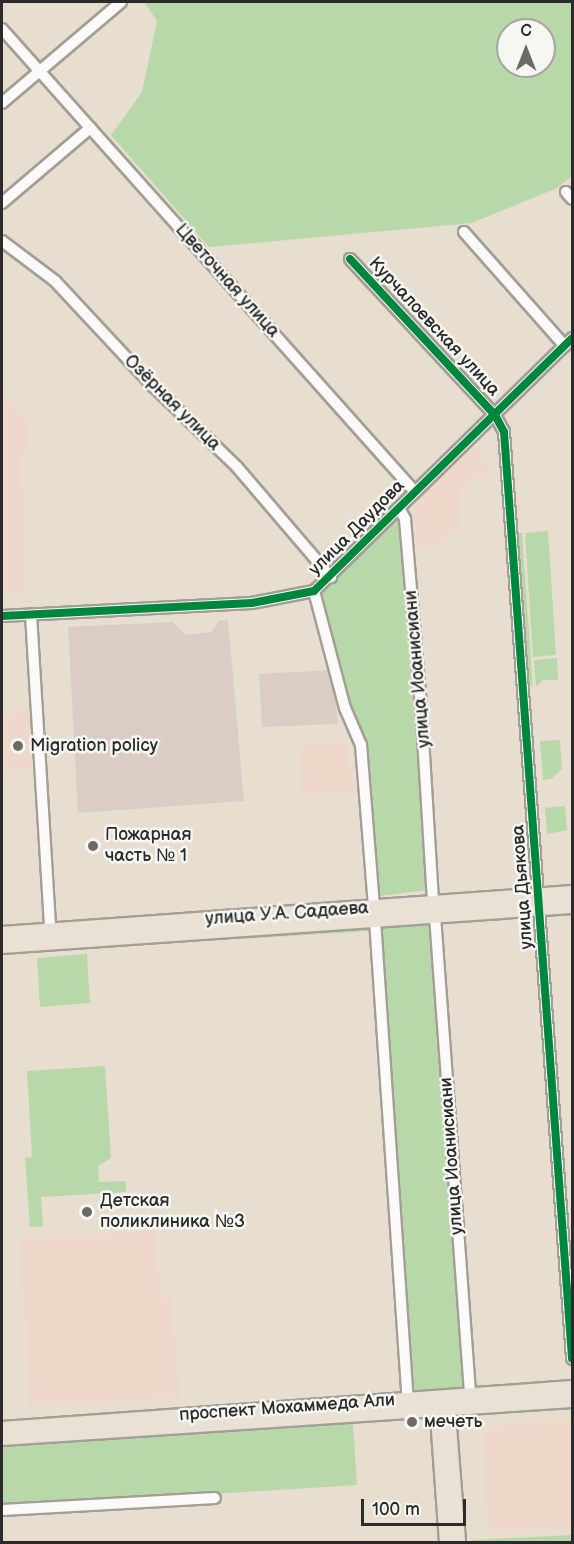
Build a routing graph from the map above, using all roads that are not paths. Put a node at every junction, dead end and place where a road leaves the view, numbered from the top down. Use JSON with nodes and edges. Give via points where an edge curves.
{"nodes":[{"id":1,"x":121,"y":2,"type":"edge"},
{"id":2,"x":2,"y":29,"type":"edge"},
{"id":3,"x":39,"y":70,"type":"junction"},
{"id":4,"x":2,"y":103,"type":"edge"},
{"id":5,"x":90,"y":128,"type":"junction"},
{"id":6,"x":2,"y":203,"type":"edge"},
{"id":7,"x":464,"y":232,"type":"dead end"},
{"id":8,"x":2,"y":241,"type":"edge"},
{"id":9,"x":350,"y":259,"type":"dead end"},
{"id":10,"x":569,"y":342,"type":"edge"},
{"id":11,"x":495,"y":415,"type":"junction"},
{"id":12,"x":415,"y":492,"type":"junction"},
{"id":13,"x":399,"y":508,"type":"junction"},
{"id":14,"x":331,"y":577,"type":"junction"},
{"id":15,"x":314,"y":591,"type":"junction"},
{"id":16,"x":31,"y":615,"type":"junction"},
{"id":17,"x":2,"y":616,"type":"edge"},
{"id":18,"x":573,"y":893,"type":"edge"},
{"id":19,"x":539,"y":902,"type":"junction"},
{"id":20,"x":573,"y":906,"type":"edge"},
{"id":21,"x":434,"y":909,"type":"junction"},
{"id":22,"x":375,"y":914,"type":"junction"},
{"id":23,"x":2,"y":934,"type":"edge"},
{"id":24,"x":51,"y":936,"type":"junction"},
{"id":25,"x":2,"y":946,"type":"edge"},
{"id":26,"x":573,"y":1359,"type":"edge"},
{"id":27,"x":573,"y":1388,"type":"edge"},
{"id":28,"x":470,"y":1396,"type":"junction"},
{"id":29,"x":408,"y":1400,"type":"junction"},
{"id":30,"x":573,"y":1400,"type":"edge"},
{"id":31,"x":442,"y":1404,"type":"junction"},
{"id":32,"x":2,"y":1429,"type":"edge"},
{"id":33,"x":2,"y":1438,"type":"edge"},
{"id":34,"x":214,"y":1498,"type":"dead end"},
{"id":35,"x":2,"y":1510,"type":"edge"},
{"id":36,"x":447,"y":1542,"type":"edge"},
{"id":37,"x":458,"y":1542,"type":"edge"}],
"edges":[{"from":1,"to":3,"type":"street"},
{"from":2,"to":3,"type":"street","name":"Цветочная улица"},
{"from":3,"to":4,"type":"street"},
{"from":3,"to":5,"type":"street","name":"Цветочная улица"},
{"from":5,"to":6,"type":"street"},
{"from":5,"to":12,"type":"street","name":"Цветочная улица"},
{"from":7,"to":10,"type":"street"},
{"from":8,"to":14,"type":"street","name":"Озёрная улица","via":[[55,281],[154,387],[237,467]]},
{"from":9,"to":11,"type":"street","name":"Курчалоевская улица"},
{"from":10,"to":11,"type":"street","name":"улица Даудова"},
{"from":11,"to":12,"type":"street","name":"улица Даудова"},
{"from":11,"to":19,"type":"street","name":"улица Дьякова","via":[[504,432]]},
{"from":12,"to":13,"type":"street","name":"улица Даудова"},
{"from":13,"to":14,"type":"street","name":"улица Даудова"},
{"from":13,"to":21,"type":"street","name":"улица Иоанисиани","via":[[405,519],[422,705]]},
{"from":14,"to":15,"type":"street","name":"улица Даудова"},
{"from":15,"to":16,"type":"street","name":"улица Даудова","via":[[252,603]]},
{"from":15,"to":22,"type":"street","via":[[345,708],[361,745]]},
{"from":16,"to":17,"type":"street","name":"улица Даудова"},
{"from":16,"to":24,"type":"street"},
{"from":18,"to":19,"type":"main road","name":"улица У.А. Садаева"},
{"from":19,"to":20,"type":"main road","name":"улица У.А. Садаева"},
{"from":19,"to":21,"type":"main road","name":"улица У.А. Садаева"},
{"from":19,"to":26,"type":"street","name":"улица Дьякова"},
{"from":21,"to":22,"type":"main road","name":"улица У.А. Садаева"},
{"from":21,"to":28,"type":"street","name":"улица Иоанисиани"},
{"from":22,"to":24,"type":"main road","name":"улица У.А. Садаева"},
{"from":22,"to":29,"type":"street"},
{"from":23,"to":24,"type":"main road","name":"улица У.А. Садаева"},
{"from":24,"to":25,"type":"main road","name":"улица У.А. Садаева"},
{"from":27,"to":28,"type":"main road","name":"проспект Мохаммеда Али"},
{"from":28,"to":31,"type":"main road","name":"проспект Мохаммеда Али"},
{"from":29,"to":31,"type":"main road","name":"проспект Мохаммеда Али"},
{"from":29,"to":32,"type":"main road","name":"проспект Мохаммеда Али"},
{"from":30,"to":31,"type":"main road","name":"проспект Мохаммеда Али"},
{"from":31,"to":33,"type":"main road","name":"проспект Мохаммеда Али"},
{"from":31,"to":36,"type":"main road"},
{"from":31,"to":37,"type":"main road"},
{"from":34,"to":35,"type":"street"}]}
